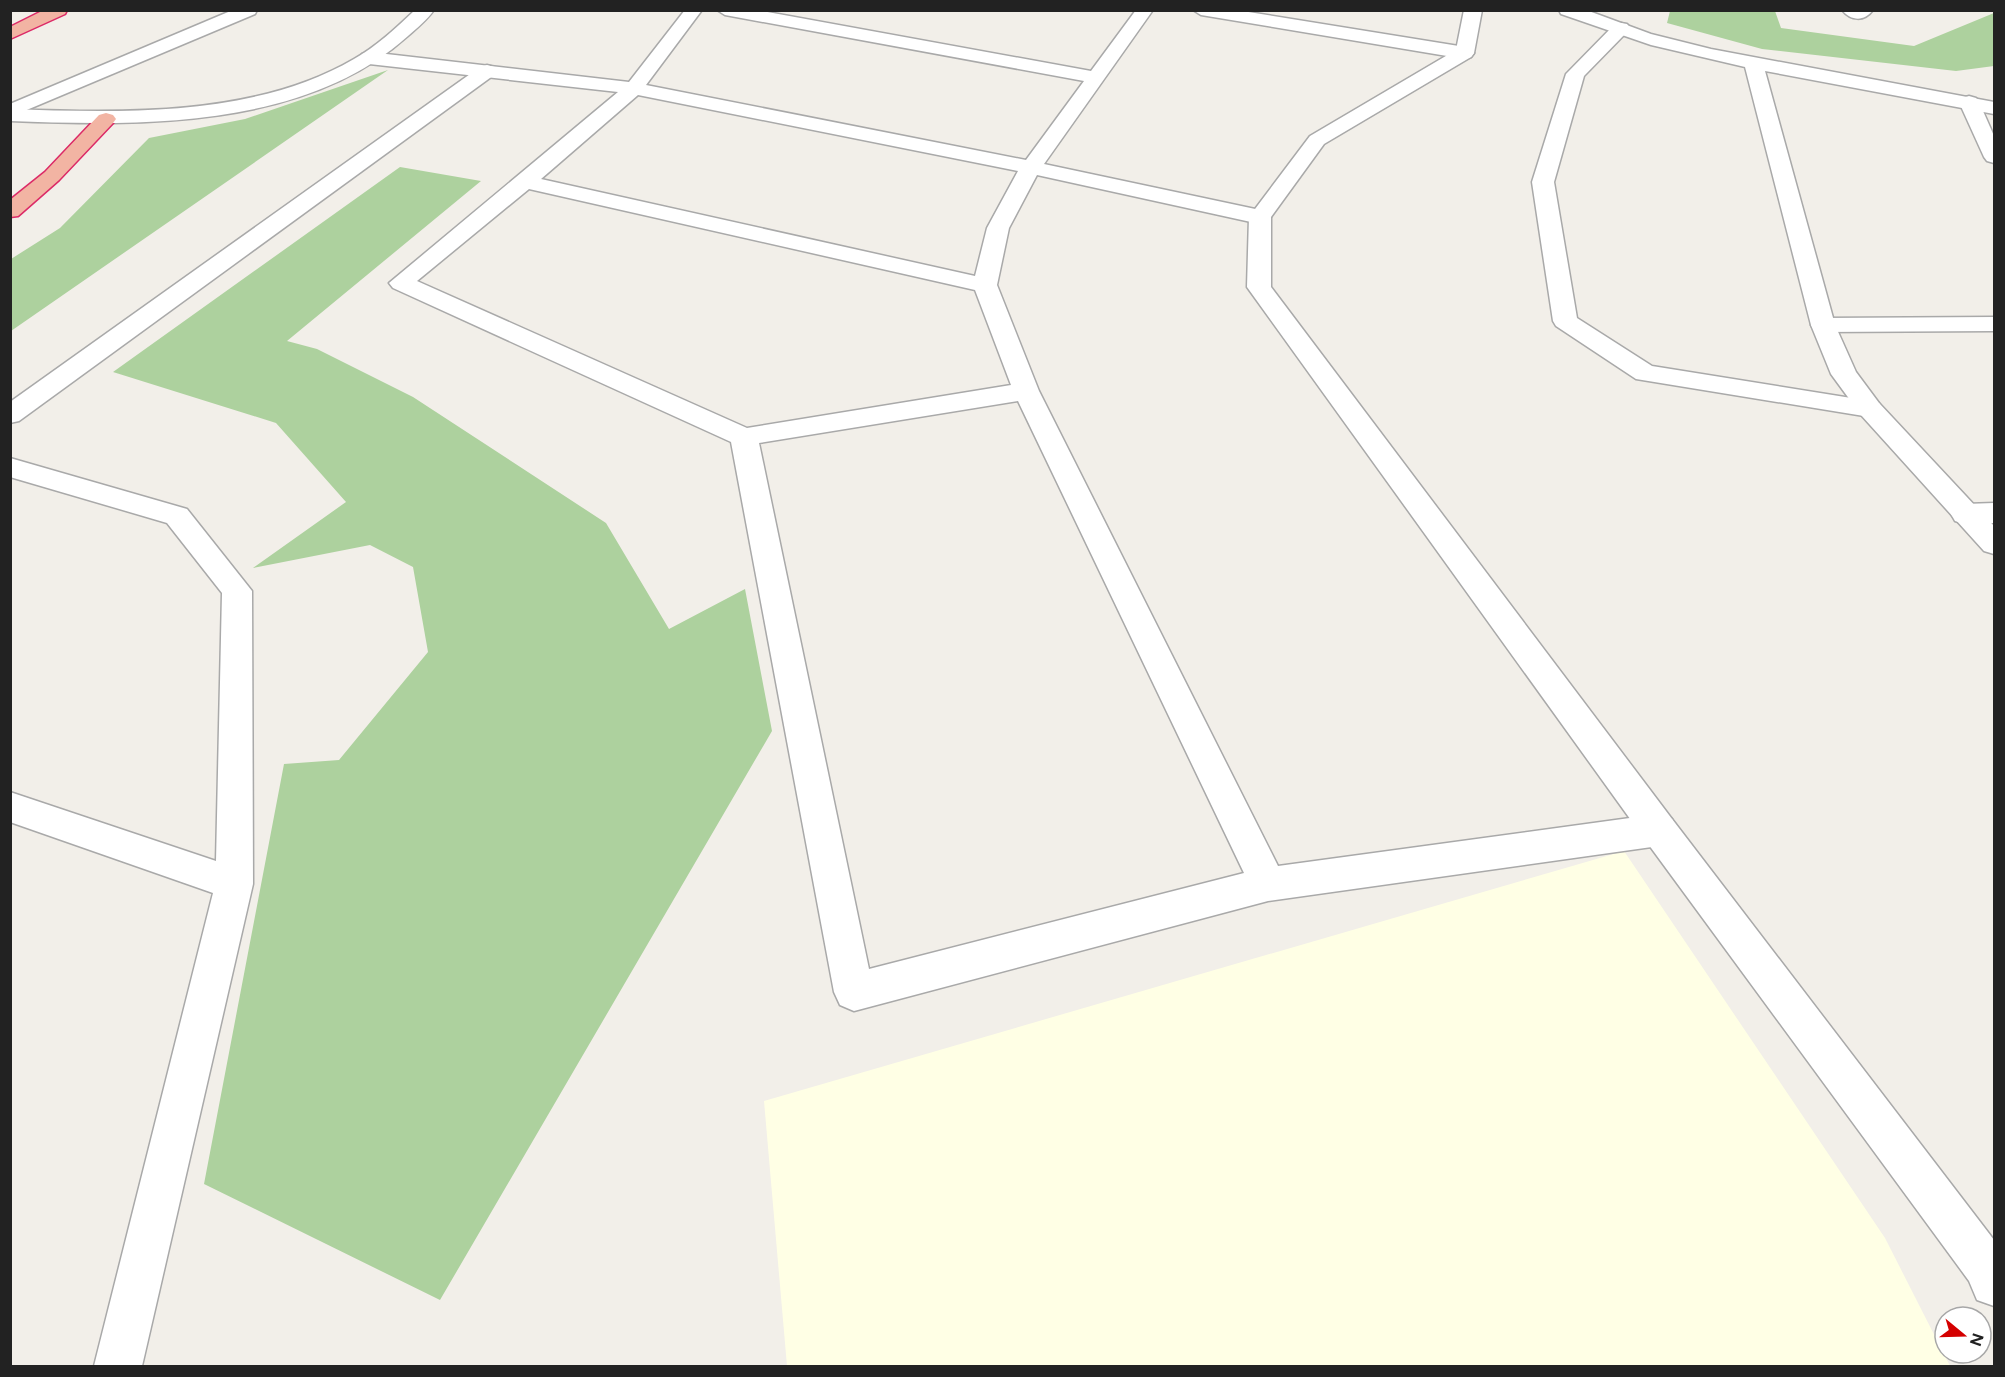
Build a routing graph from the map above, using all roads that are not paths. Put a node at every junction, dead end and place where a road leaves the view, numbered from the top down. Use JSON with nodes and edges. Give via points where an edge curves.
{"nodes":[{"id":1,"x":59,"y":10,"type":"edge"},
{"id":2,"x":249,"y":10,"type":"edge"},
{"id":3,"x":426,"y":10,"type":"edge"},
{"id":4,"x":694,"y":10,"type":"edge"},
{"id":5,"x":725,"y":10,"type":"edge"},
{"id":6,"x":1145,"y":10,"type":"edge"},
{"id":7,"x":1201,"y":10,"type":"edge"},
{"id":8,"x":1473,"y":10,"type":"edge"},
{"id":9,"x":1567,"y":10,"type":"edge"},
{"id":10,"x":1850,"y":10,"type":"edge"},
{"id":11,"x":1865,"y":10,"type":"edge"},
{"id":12,"x":1621,"y":28,"type":"junction"},
{"id":13,"x":10,"y":34,"type":"edge"},
{"id":14,"x":1465,"y":53,"type":"junction"},
{"id":15,"x":369,"y":58,"type":"junction"},
{"id":16,"x":1753,"y":63,"type":"junction"},
{"id":17,"x":487,"y":71,"type":"junction"},
{"id":18,"x":1097,"y":78,"type":"junction"},
{"id":19,"x":634,"y":88,"type":"junction"},
{"id":20,"x":1969,"y":102,"type":"junction"},
{"id":21,"x":1995,"y":108,"type":"edge"},
{"id":22,"x":10,"y":113,"type":"edge"},
{"id":23,"x":106,"y":118,"type":"junction"},
{"id":24,"x":1995,"y":157,"type":"edge"},
{"id":25,"x":1030,"y":167,"type":"junction"},
{"id":26,"x":525,"y":182,"type":"junction"},
{"id":27,"x":10,"y":189,"type":"edge"},
{"id":28,"x":10,"y":211,"type":"edge"},
{"id":29,"x":1260,"y":217,"type":"junction"},
{"id":30,"x":986,"y":285,"type":"junction"},
{"id":31,"x":1995,"y":324,"type":"edge"},
{"id":32,"x":1822,"y":325,"type":"junction"},
{"id":33,"x":1026,"y":391,"type":"junction"},
{"id":34,"x":1870,"y":410,"type":"junction"},
{"id":35,"x":10,"y":415,"type":"edge"},
{"id":36,"x":744,"y":437,"type":"junction"},
{"id":37,"x":10,"y":467,"type":"edge"},
{"id":38,"x":1995,"y":513,"type":"edge"},
{"id":39,"x":1965,"y":514,"type":"junction"},
{"id":40,"x":1995,"y":544,"type":"edge"},
{"id":41,"x":10,"y":807,"type":"edge"},
{"id":42,"x":1659,"y":830,"type":"junction"},
{"id":43,"x":234,"y":884,"type":"junction"},
{"id":44,"x":1269,"y":884,"type":"junction"},
{"id":45,"x":1995,"y":1283,"type":"edge"},
{"id":46,"x":118,"y":1366,"type":"edge"}],
"edges":[{"from":1,"to":13,"type":"highway"},
{"from":2,"to":22,"type":"street"},
{"from":3,"to":15,"type":"street"},
{"from":4,"to":19,"type":"street"},
{"from":5,"to":18,"type":"street"},
{"from":6,"to":18,"type":"street"},
{"from":7,"to":14,"type":"street"},
{"from":8,"to":14,"type":"street"},
{"from":9,"to":12,"type":"street"},
{"from":10,"to":11,"type":"street","via":[[1860,14]]},
{"from":12,"to":16,"type":"street","via":[[1668,45]]},
{"from":12,"to":34,"type":"street","via":[[1575,74],[1543,182],[1565,321],[1646,373]]},
{"from":14,"to":29,"type":"street","via":[[1317,140]]},
{"from":15,"to":17,"type":"street"},
{"from":15,"to":23,"type":"street","via":[[277,97],[182,115]]},
{"from":16,"to":20,"type":"street"},
{"from":16,"to":32,"type":"street"},
{"from":17,"to":19,"type":"street"},
{"from":17,"to":35,"type":"street"},
{"from":18,"to":25,"type":"street"},
{"from":19,"to":25,"type":"street"},
{"from":19,"to":26,"type":"street"},
{"from":20,"to":21,"type":"street"},
{"from":20,"to":24,"type":"street"},
{"from":22,"to":23,"type":"street"},
{"from":23,"to":27,"type":"highway"},
{"from":23,"to":28,"type":"highway","via":[[52,176]]},
{"from":25,"to":29,"type":"street"},
{"from":25,"to":30,"type":"street","via":[[998,228]]},
{"from":26,"to":30,"type":"street"},
{"from":26,"to":36,"type":"street","via":[[401,283]]},
{"from":29,"to":42,"type":"street","via":[[1259,287]]},
{"from":30,"to":33,"type":"street"},
{"from":31,"to":32,"type":"street"},
{"from":32,"to":34,"type":"street","via":[[1844,374]]},
{"from":33,"to":36,"type":"street"},
{"from":33,"to":44,"type":"street"},
{"from":34,"to":39,"type":"street"},
{"from":36,"to":44,"type":"street","via":[[854,992]]},
{"from":37,"to":43,"type":"street","via":[[177,516],[237,591]]},
{"from":38,"to":39,"type":"street"},
{"from":39,"to":40,"type":"street"},
{"from":41,"to":43,"type":"street"},
{"from":42,"to":44,"type":"street"},
{"from":42,"to":45,"type":"street"},
{"from":43,"to":46,"type":"street"}]}
